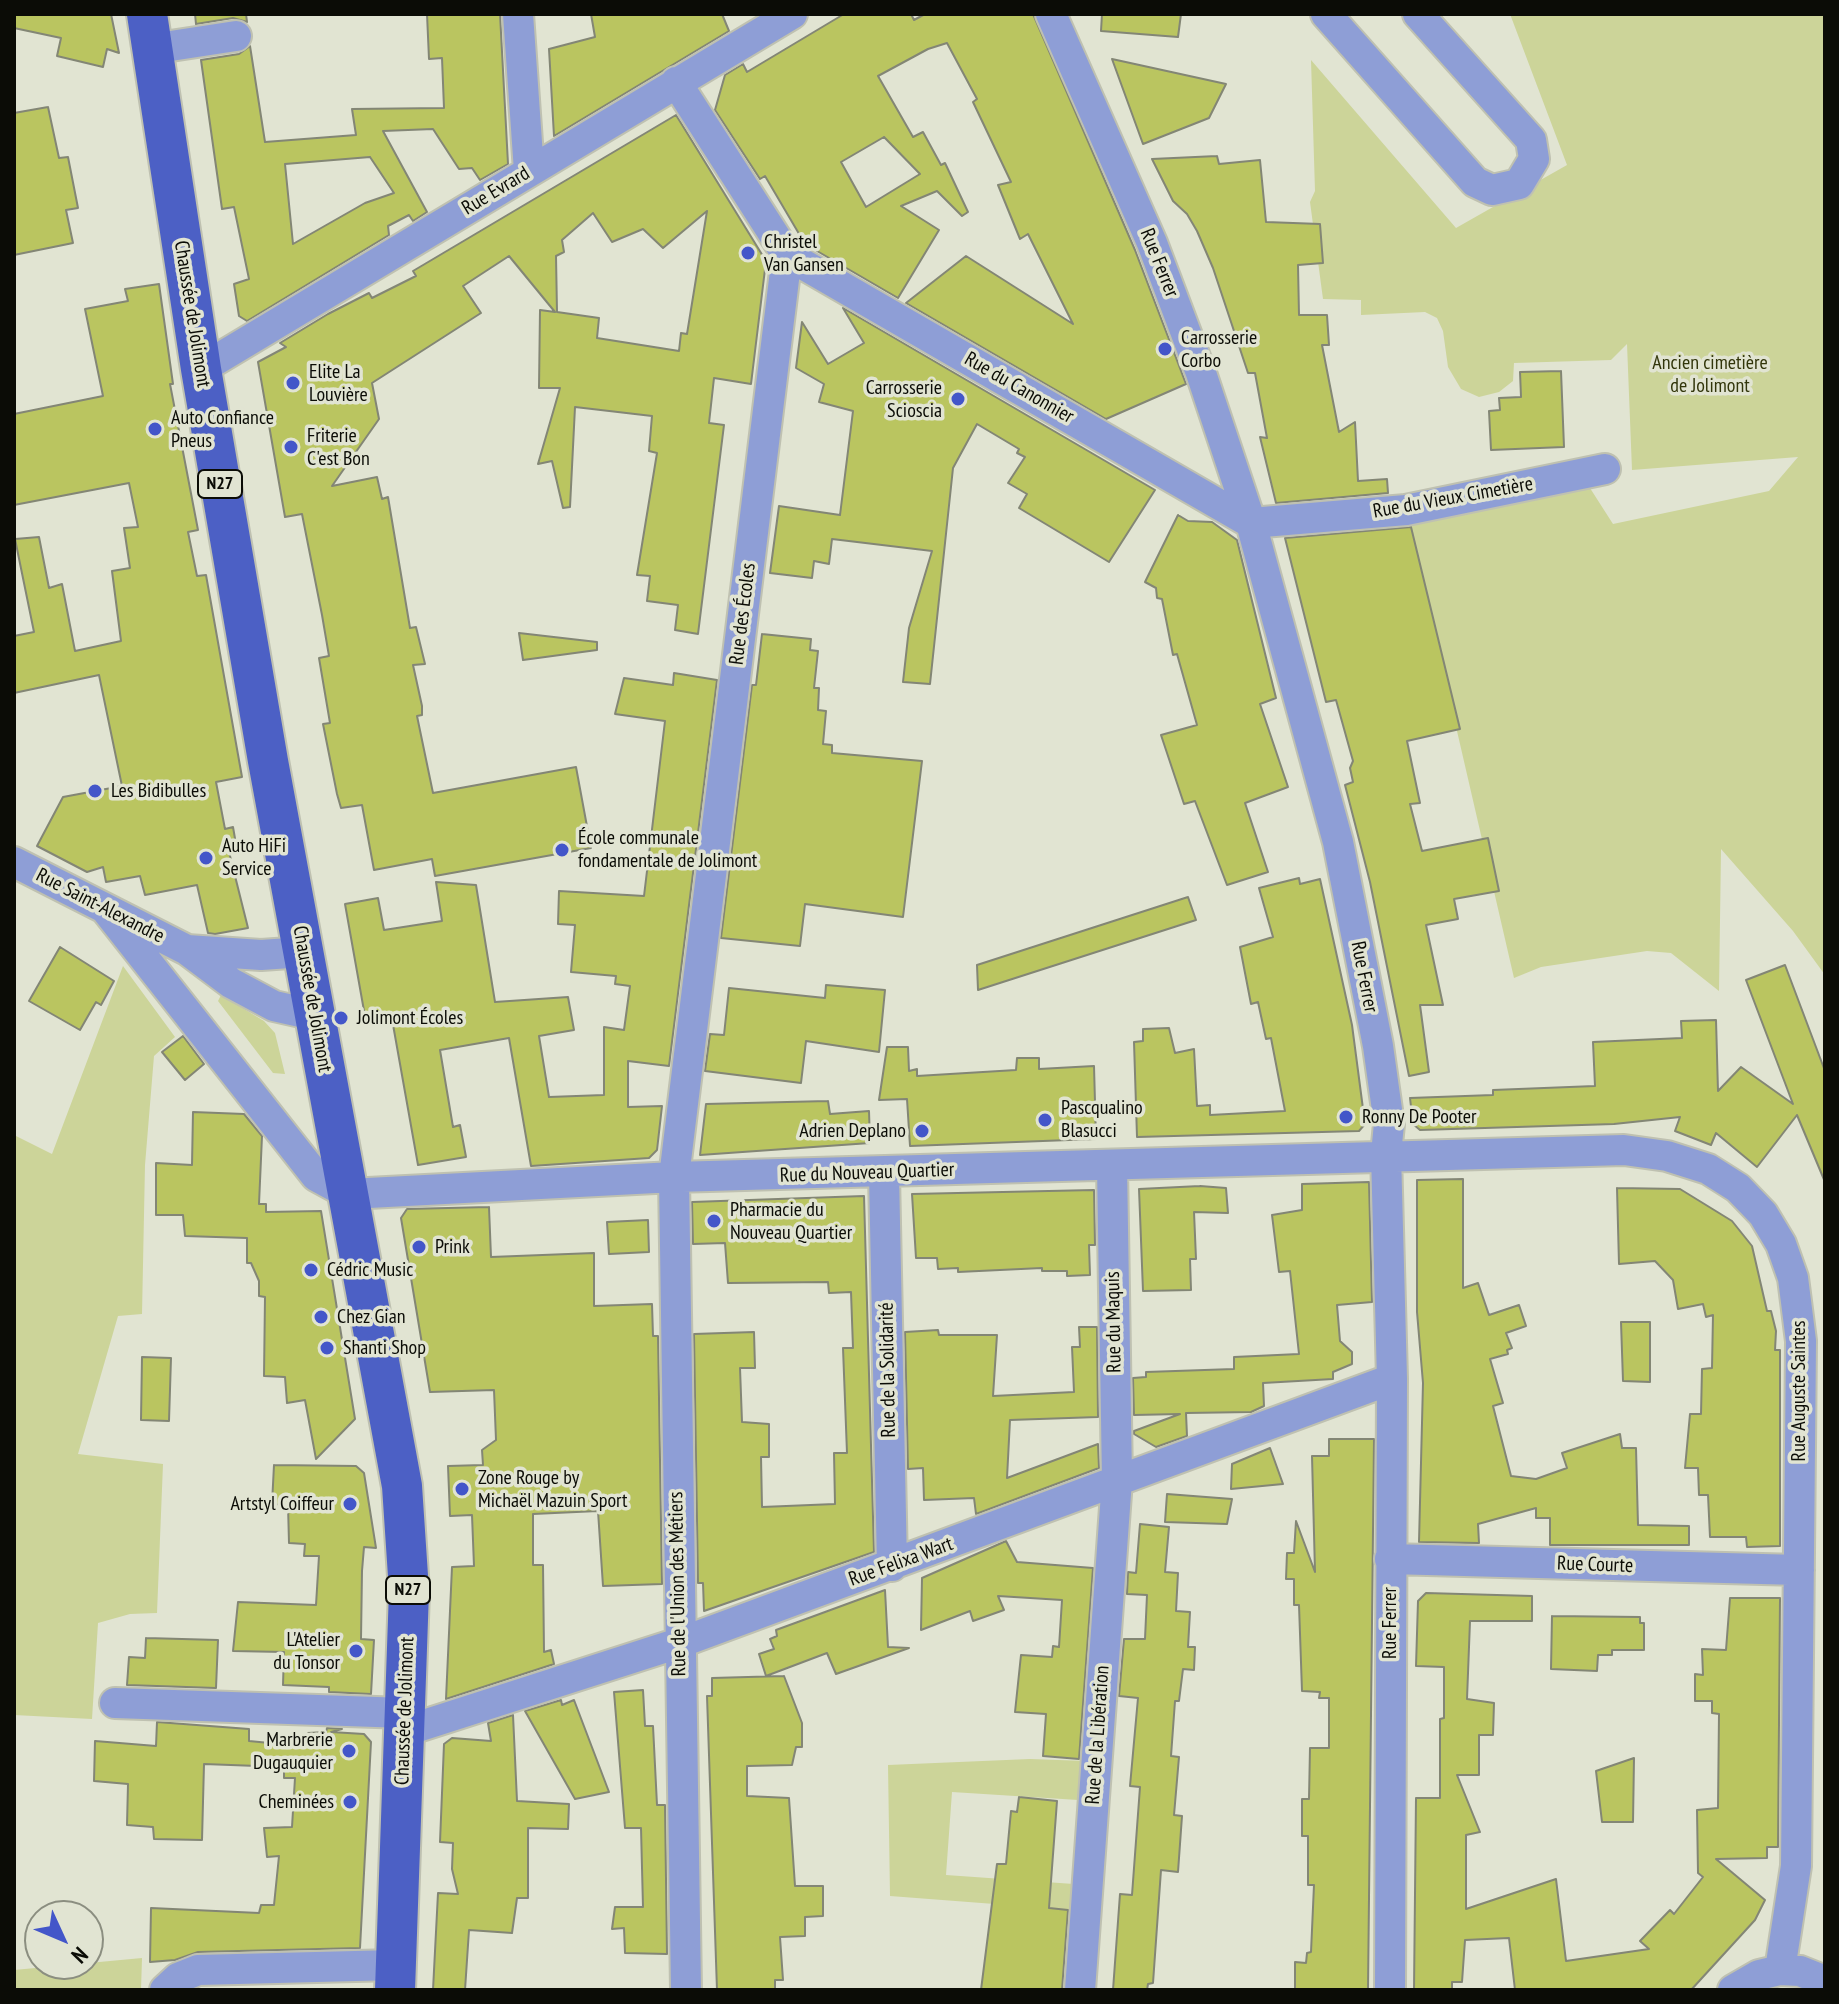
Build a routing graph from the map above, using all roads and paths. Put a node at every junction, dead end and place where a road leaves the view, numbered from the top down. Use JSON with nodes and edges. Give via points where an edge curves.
{"nodes":[{"id":1,"x":518,"y":14,"type":"edge"},
{"id":2,"x":792,"y":14,"type":"edge"},
{"id":3,"x":1051,"y":14,"type":"edge"},
{"id":4,"x":1326,"y":14,"type":"edge"},
{"id":5,"x":1418,"y":14,"type":"edge"},
{"id":6,"x":149,"y":31,"type":"edge"},
{"id":7,"x":236,"y":36,"type":"dead end"},
{"id":8,"x":676,"y":82,"type":"junction"},
{"id":9,"x":529,"y":171,"type":"junction"},
{"id":10,"x":787,"y":255,"type":"junction"},
{"id":11,"x":201,"y":369,"type":"junction"},
{"id":12,"x":1605,"y":469,"type":"dead end"},
{"id":13,"x":1251,"y":523,"type":"junction"},
{"id":14,"x":14,"y":862,"type":"edge"},
{"id":15,"x":107,"y":911,"type":"junction"},
{"id":16,"x":187,"y":950,"type":"junction"},
{"id":17,"x":304,"y":952,"type":"junction"},
{"id":18,"x":314,"y":1015,"type":"junction"},
{"id":19,"x":1386,"y":1154,"type":"junction"},
{"id":20,"x":1112,"y":1165,"type":"junction"},
{"id":21,"x":884,"y":1174,"type":"junction"},
{"id":22,"x":674,"y":1177,"type":"junction"},
{"id":23,"x":349,"y":1194,"type":"junction"},
{"id":24,"x":1392,"y":1379,"type":"junction"},
{"id":25,"x":1117,"y":1480,"type":"junction"},
{"id":26,"x":1390,"y":1559,"type":"junction"},
{"id":27,"x":892,"y":1566,"type":"junction"},
{"id":28,"x":1799,"y":1570,"type":"junction"},
{"id":29,"x":679,"y":1643,"type":"junction"},
{"id":30,"x":115,"y":1703,"type":"dead end"},
{"id":31,"x":405,"y":1722,"type":"junction"},
{"id":32,"x":1780,"y":1970,"type":"junction"},
{"id":33,"x":395,"y":1977,"type":"edge"},
{"id":34,"x":1825,"y":1981,"type":"edge"},
{"id":35,"x":165,"y":1990,"type":"edge"},
{"id":36,"x":686,"y":1990,"type":"edge"},
{"id":37,"x":1080,"y":1990,"type":"edge"},
{"id":38,"x":1390,"y":1990,"type":"edge"},
{"id":39,"x":1733,"y":1990,"type":"edge"}],
"edges":[{"from":1,"to":9,"type":"street"},
{"from":2,"to":8,"type":"street","name":"Rue Evrard"},
{"from":3,"to":13,"type":"street","name":"Rue Ferrer","via":[[1152,243]]},
{"from":4,"to":5,"type":"street","via":[[1475,182],[1492,190],[1519,184],[1534,159],[1531,140]]},
{"from":6,"to":7,"type":"street"},
{"from":6,"to":11,"type":"main road","name":"Chaussée de Jolimont","number":"N27"},
{"from":8,"to":9,"type":"street","name":"Rue Evrard"},
{"from":8,"to":10,"type":"street"},
{"from":9,"to":11,"type":"street","name":"Rue Evrard"},
{"from":10,"to":13,"type":"street","name":"Rue du Canonnier"},
{"from":10,"to":22,"type":"street","name":"Rue des Écoles"},
{"from":11,"to":17,"type":"main road","name":"Chaussée de Jolimont","number":"N27"},
{"from":12,"to":13,"type":"street","name":"Rue du Vieux Cimetière","via":[[1406,510]]},
{"from":13,"to":19,"type":"street","name":"Rue Ferrer","via":[[1338,842],[1378,1046],[1389,1124]]},
{"from":14,"to":15,"type":"street","name":"Rue Saint-Alexandre"},
{"from":15,"to":16,"type":"street","name":"Rue Saint-Alexandre"},
{"from":15,"to":23,"type":"street","via":[[316,1176]]},
{"from":16,"to":17,"type":"street","name":"Rue Saint-Alexandre"},
{"from":16,"to":18,"type":"street","name":"Rue Saint-Alexandre","via":[[274,1006]]},
{"from":17,"to":18,"type":"main road","name":"Chaussée de Jolimont","number":"N27"},
{"from":18,"to":23,"type":"main road","name":"Chaussée de Jolimont","number":"N27"},
{"from":19,"to":20,"type":"street","name":"Rue du Nouveau Quartier"},
{"from":19,"to":24,"type":"street","name":"Rue Ferrer"},
{"from":19,"to":28,"type":"street","name":"Rue Auguste Saintes","via":[[1624,1150],[1708,1169],[1738,1188],[1763,1214],[1793,1278],[1801,1341]]},
{"from":20,"to":21,"type":"street","name":"Rue du Nouveau Quartier"},
{"from":20,"to":25,"type":"street","name":"Rue du Maquis"},
{"from":21,"to":22,"type":"street","name":"Rue du Nouveau Quartier"},
{"from":21,"to":27,"type":"street","name":"Rue de la Solidarité"},
{"from":22,"to":23,"type":"street","name":"Rue du Nouveau Quartier"},
{"from":22,"to":29,"type":"street","name":"Rue de l'Union des Métiers"},
{"from":23,"to":31,"type":"main road","name":"Chaussée de Jolimont","number":"N27","via":[[402,1486],[409,1591]]},
{"from":24,"to":25,"type":"street","name":"Rue Felixa Wart"},
{"from":24,"to":26,"type":"street","name":"Rue Ferrer"},
{"from":25,"to":27,"type":"street","name":"Rue Felixa Wart"},
{"from":25,"to":37,"type":"street","name":"Rue de la Libération"},
{"from":26,"to":28,"type":"street","name":"Rue Courte"},
{"from":26,"to":38,"type":"street","name":"Rue Ferrer"},
{"from":27,"to":29,"type":"street","name":"Rue Felixa Wart"},
{"from":28,"to":32,"type":"street","name":"Rue Auguste Saintes","via":[[1796,1866]]},
{"from":29,"to":31,"type":"street","name":"Rue Felixa Wart"},
{"from":29,"to":36,"type":"street","name":"Rue de l'Union des Métiers"},
{"from":30,"to":31,"type":"street","name":"Rue Felixa Wart"},
{"from":31,"to":33,"type":"main road","name":"Chaussée de Jolimont","number":"N27"},
{"from":32,"to":34,"type":"street"},
{"from":32,"to":39,"type":"street"},
{"from":33,"to":35,"type":"street","via":[[198,1970]]}]}
